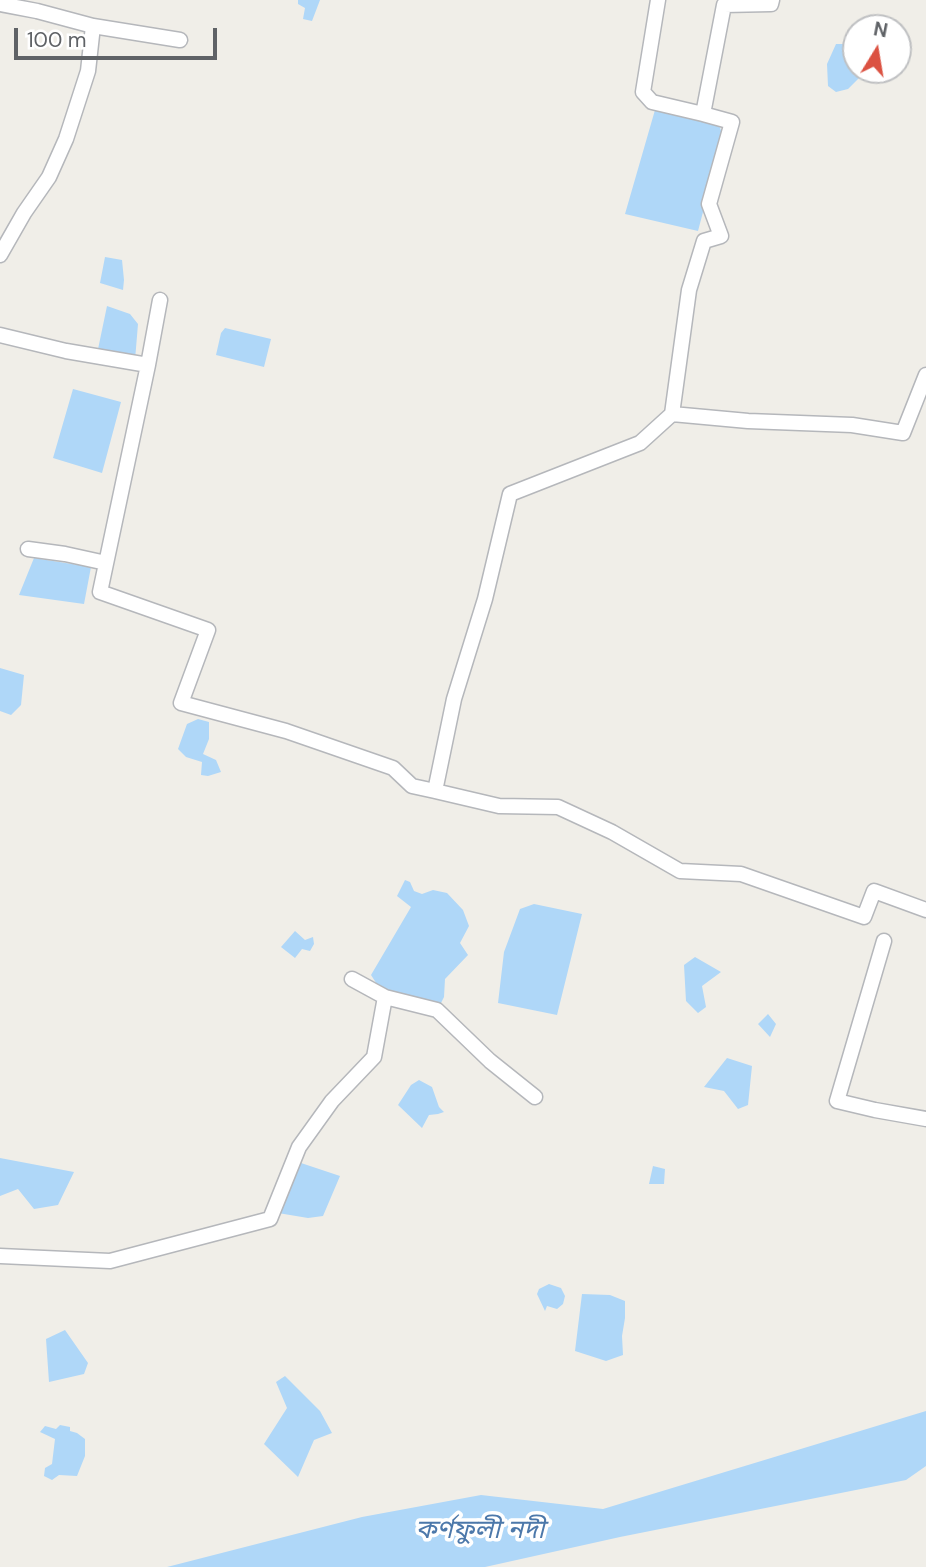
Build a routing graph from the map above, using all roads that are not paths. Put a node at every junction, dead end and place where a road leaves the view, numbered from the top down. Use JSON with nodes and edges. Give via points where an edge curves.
{"nodes":[{"id":1,"x":658,"y":0,"type":"edge"},
{"id":2,"x":772,"y":0,"type":"edge"},
{"id":3,"x":0,"y":4,"type":"edge"},
{"id":4,"x":93,"y":26,"type":"junction"},
{"id":5,"x":180,"y":40,"type":"dead end"},
{"id":6,"x":703,"y":114,"type":"junction"},
{"id":7,"x":0,"y":255,"type":"edge"},
{"id":8,"x":160,"y":300,"type":"dead end"},
{"id":9,"x":0,"y":335,"type":"edge"},
{"id":10,"x":148,"y":365,"type":"junction"},
{"id":11,"x":926,"y":375,"type":"edge"},
{"id":12,"x":672,"y":414,"type":"junction"},
{"id":13,"x":28,"y":549,"type":"dead end"},
{"id":14,"x":106,"y":563,"type":"junction"},
{"id":15,"x":435,"y":791,"type":"junction"},
{"id":16,"x":926,"y":911,"type":"edge"},
{"id":17,"x":884,"y":942,"type":"dead end"},
{"id":18,"x":352,"y":979,"type":"dead end"},
{"id":19,"x":385,"y":997,"type":"junction"},
{"id":20,"x":536,"y":1097,"type":"dead end"},
{"id":21,"x":926,"y":1119,"type":"edge"},
{"id":22,"x":0,"y":1256,"type":"edge"}],
"edges":[{"from":1,"to":6,"type":"street","via":[[643,92],[652,102]]},
{"from":2,"to":6,"type":"street","via":[[771,4],[724,5]]},
{"from":3,"to":4,"type":"street"},
{"from":4,"to":5,"type":"street"},
{"from":4,"to":7,"type":"street","via":[[88,71],[66,139],[49,177]]},
{"from":6,"to":12,"type":"street","via":[[732,122],[709,204],[721,236],[704,241],[689,290]]},
{"from":8,"to":10,"type":"street"},
{"from":9,"to":10,"type":"street"},
{"from":10,"to":14,"type":"street"},
{"from":11,"to":12,"type":"street","via":[[903,433],[852,425]]},
{"from":12,"to":15,"type":"street","via":[[640,443],[510,494],[485,599],[454,699]]},
{"from":13,"to":14,"type":"street"},
{"from":14,"to":15,"type":"street","via":[[100,592],[208,630],[181,703],[286,731],[393,768],[412,786]]},
{"from":15,"to":16,"type":"street","via":[[499,806],[558,807],[680,871],[741,874],[864,918],[874,891]]},
{"from":17,"to":21,"type":"street","via":[[837,1101]]},
{"from":18,"to":19,"type":"street"},
{"from":19,"to":20,"type":"street","via":[[437,1010]]},
{"from":19,"to":22,"type":"street","via":[[374,1058],[332,1101],[299,1147],[270,1219],[110,1261]]}]}
